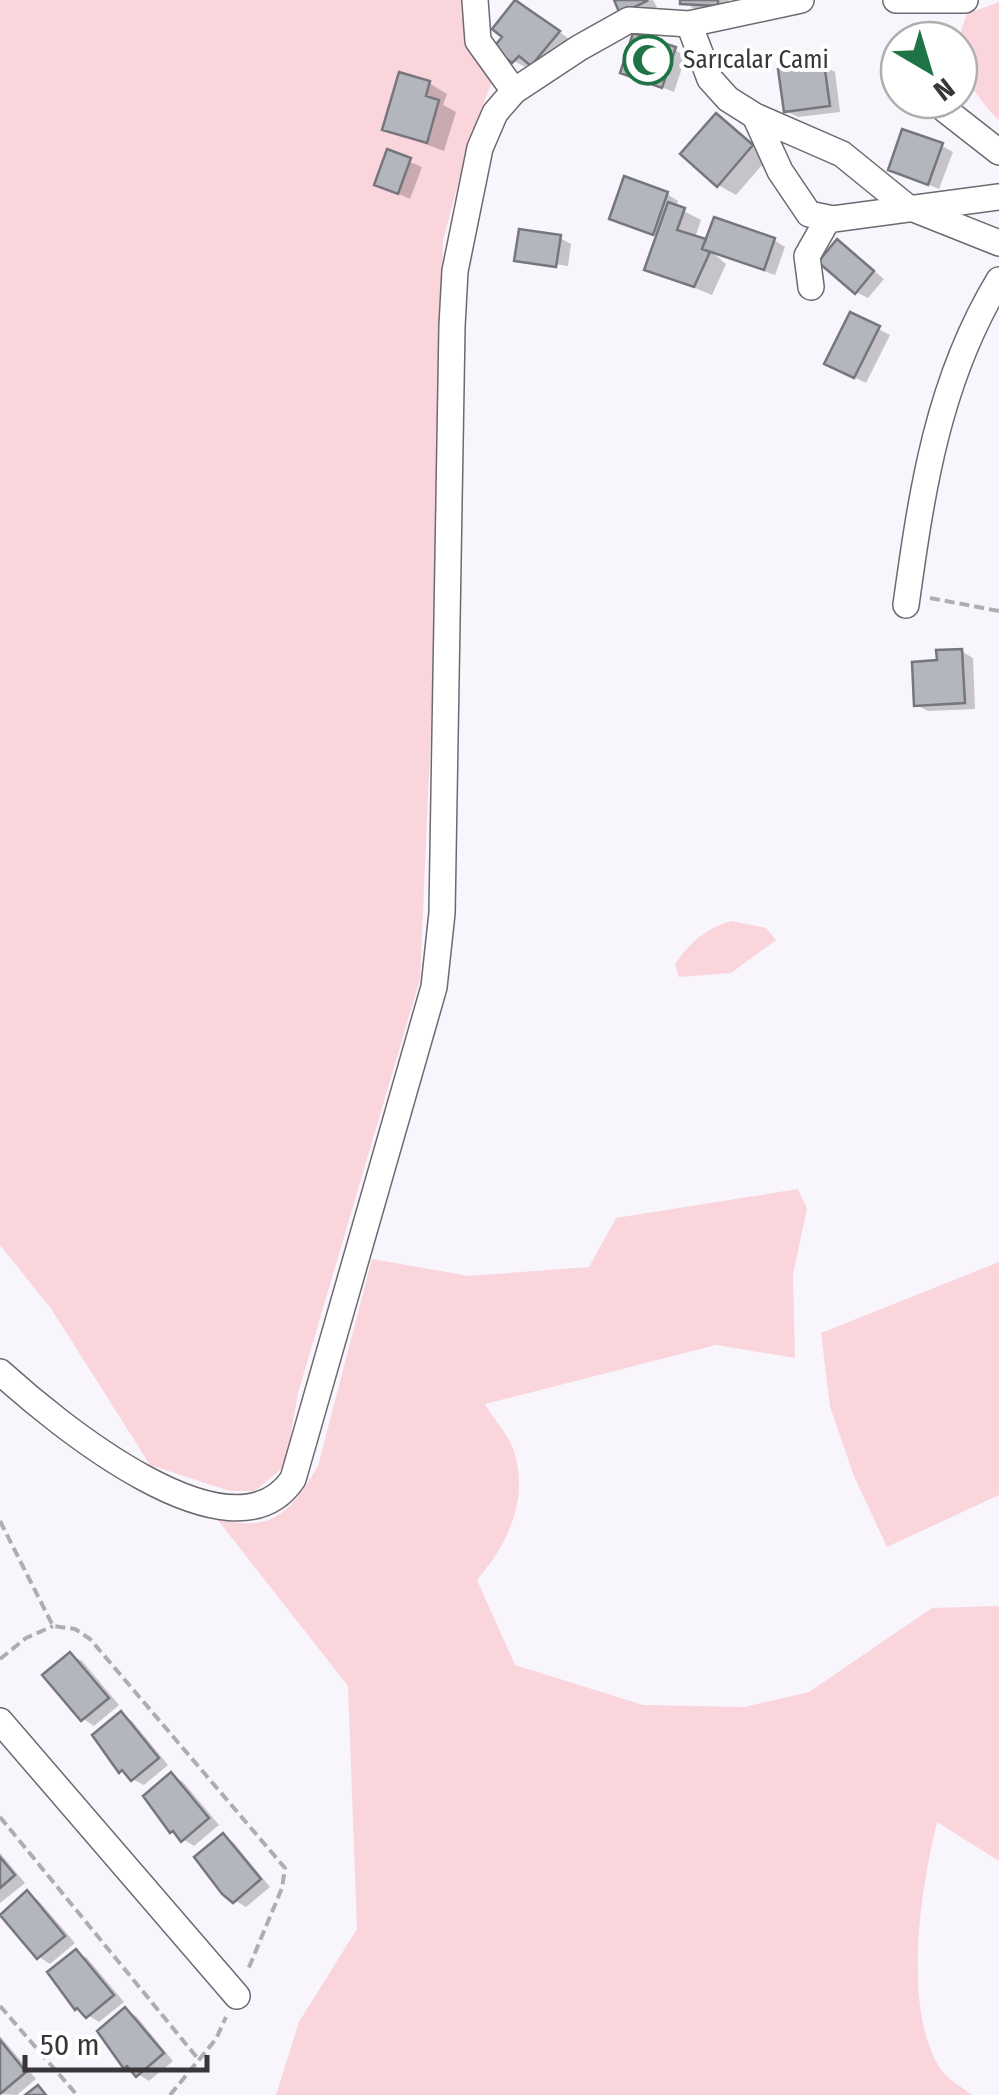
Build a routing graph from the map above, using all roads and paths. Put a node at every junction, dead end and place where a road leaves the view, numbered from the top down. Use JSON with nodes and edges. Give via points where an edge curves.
{"nodes":[{"id":1,"x":475,"y":0,"type":"edge"},
{"id":2,"x":801,"y":0,"type":"edge"},
{"id":3,"x":896,"y":0,"type":"edge"},
{"id":4,"x":964,"y":0,"type":"edge"},
{"id":5,"x":679,"y":15,"type":"edge"},
{"id":6,"x":514,"y":91,"type":"junction"},
{"id":7,"x":755,"y":116,"type":"junction"},
{"id":8,"x":958,"y":120,"type":"edge"},
{"id":9,"x":999,"y":152,"type":"edge"},
{"id":10,"x":999,"y":198,"type":"edge"},
{"id":11,"x":906,"y":206,"type":"junction"},
{"id":12,"x":828,"y":218,"type":"junction"},
{"id":13,"x":999,"y":243,"type":"edge"},
{"id":14,"x":999,"y":280,"type":"edge"},
{"id":15,"x":811,"y":287,"type":"dead end"},
{"id":16,"x":907,"y":599,"type":"joint"},
{"id":17,"x":999,"y":611,"type":"edge"},
{"id":18,"x":0,"y":1372,"type":"edge"},
{"id":19,"x":0,"y":1521,"type":"edge"},
{"id":20,"x":53,"y":1626,"type":"junction"},
{"id":21,"x":0,"y":1659,"type":"edge"},
{"id":22,"x":0,"y":1721,"type":"edge"},
{"id":23,"x":0,"y":1817,"type":"edge"},
{"id":24,"x":236,"y":1996,"type":"junction"},
{"id":25,"x":0,"y":2006,"type":"edge"},
{"id":26,"x":199,"y":2060,"type":"junction"},
{"id":27,"x":77,"y":2095,"type":"edge"},
{"id":28,"x":170,"y":2095,"type":"edge"}],
"edges":[{"from":1,"to":6,"type":"street","via":[[478,42]]},
{"from":2,"to":5,"type":"street"},
{"from":3,"to":4,"type":"street"},
{"from":5,"to":6,"type":"street","via":[[630,20]]},
{"from":5,"to":7,"type":"street","via":[[717,89]]},
{"from":6,"to":18,"type":"street","via":[[495,113],[480,148],[455,271],[442,913],[434,987],[292,1479],[273,1501],[243,1510],[157,1484],[78,1436]]},
{"from":7,"to":11,"type":"street","via":[[842,154]]},
{"from":7,"to":12,"type":"street","via":[[796,200],[809,214]]},
{"from":8,"to":9,"type":"street"},
{"from":10,"to":11,"type":"street"},
{"from":11,"to":12,"type":"street"},
{"from":11,"to":13,"type":"street"},
{"from":12,"to":15,"type":"street","via":[[807,256]]},
{"from":14,"to":16,"type":"street","via":[[958,356],[937,418]]},
{"from":16,"to":17,"type":"path"},
{"from":19,"to":20,"type":"path"},
{"from":20,"to":21,"type":"path"},
{"from":20,"to":24,"type":"path","via":[[90,1639],[284,1868],[282,1888]]},
{"from":22,"to":24,"type":"street"},
{"from":23,"to":26,"type":"path"},
{"from":24,"to":26,"type":"path"},
{"from":25,"to":27,"type":"path"},
{"from":26,"to":28,"type":"path"}]}
